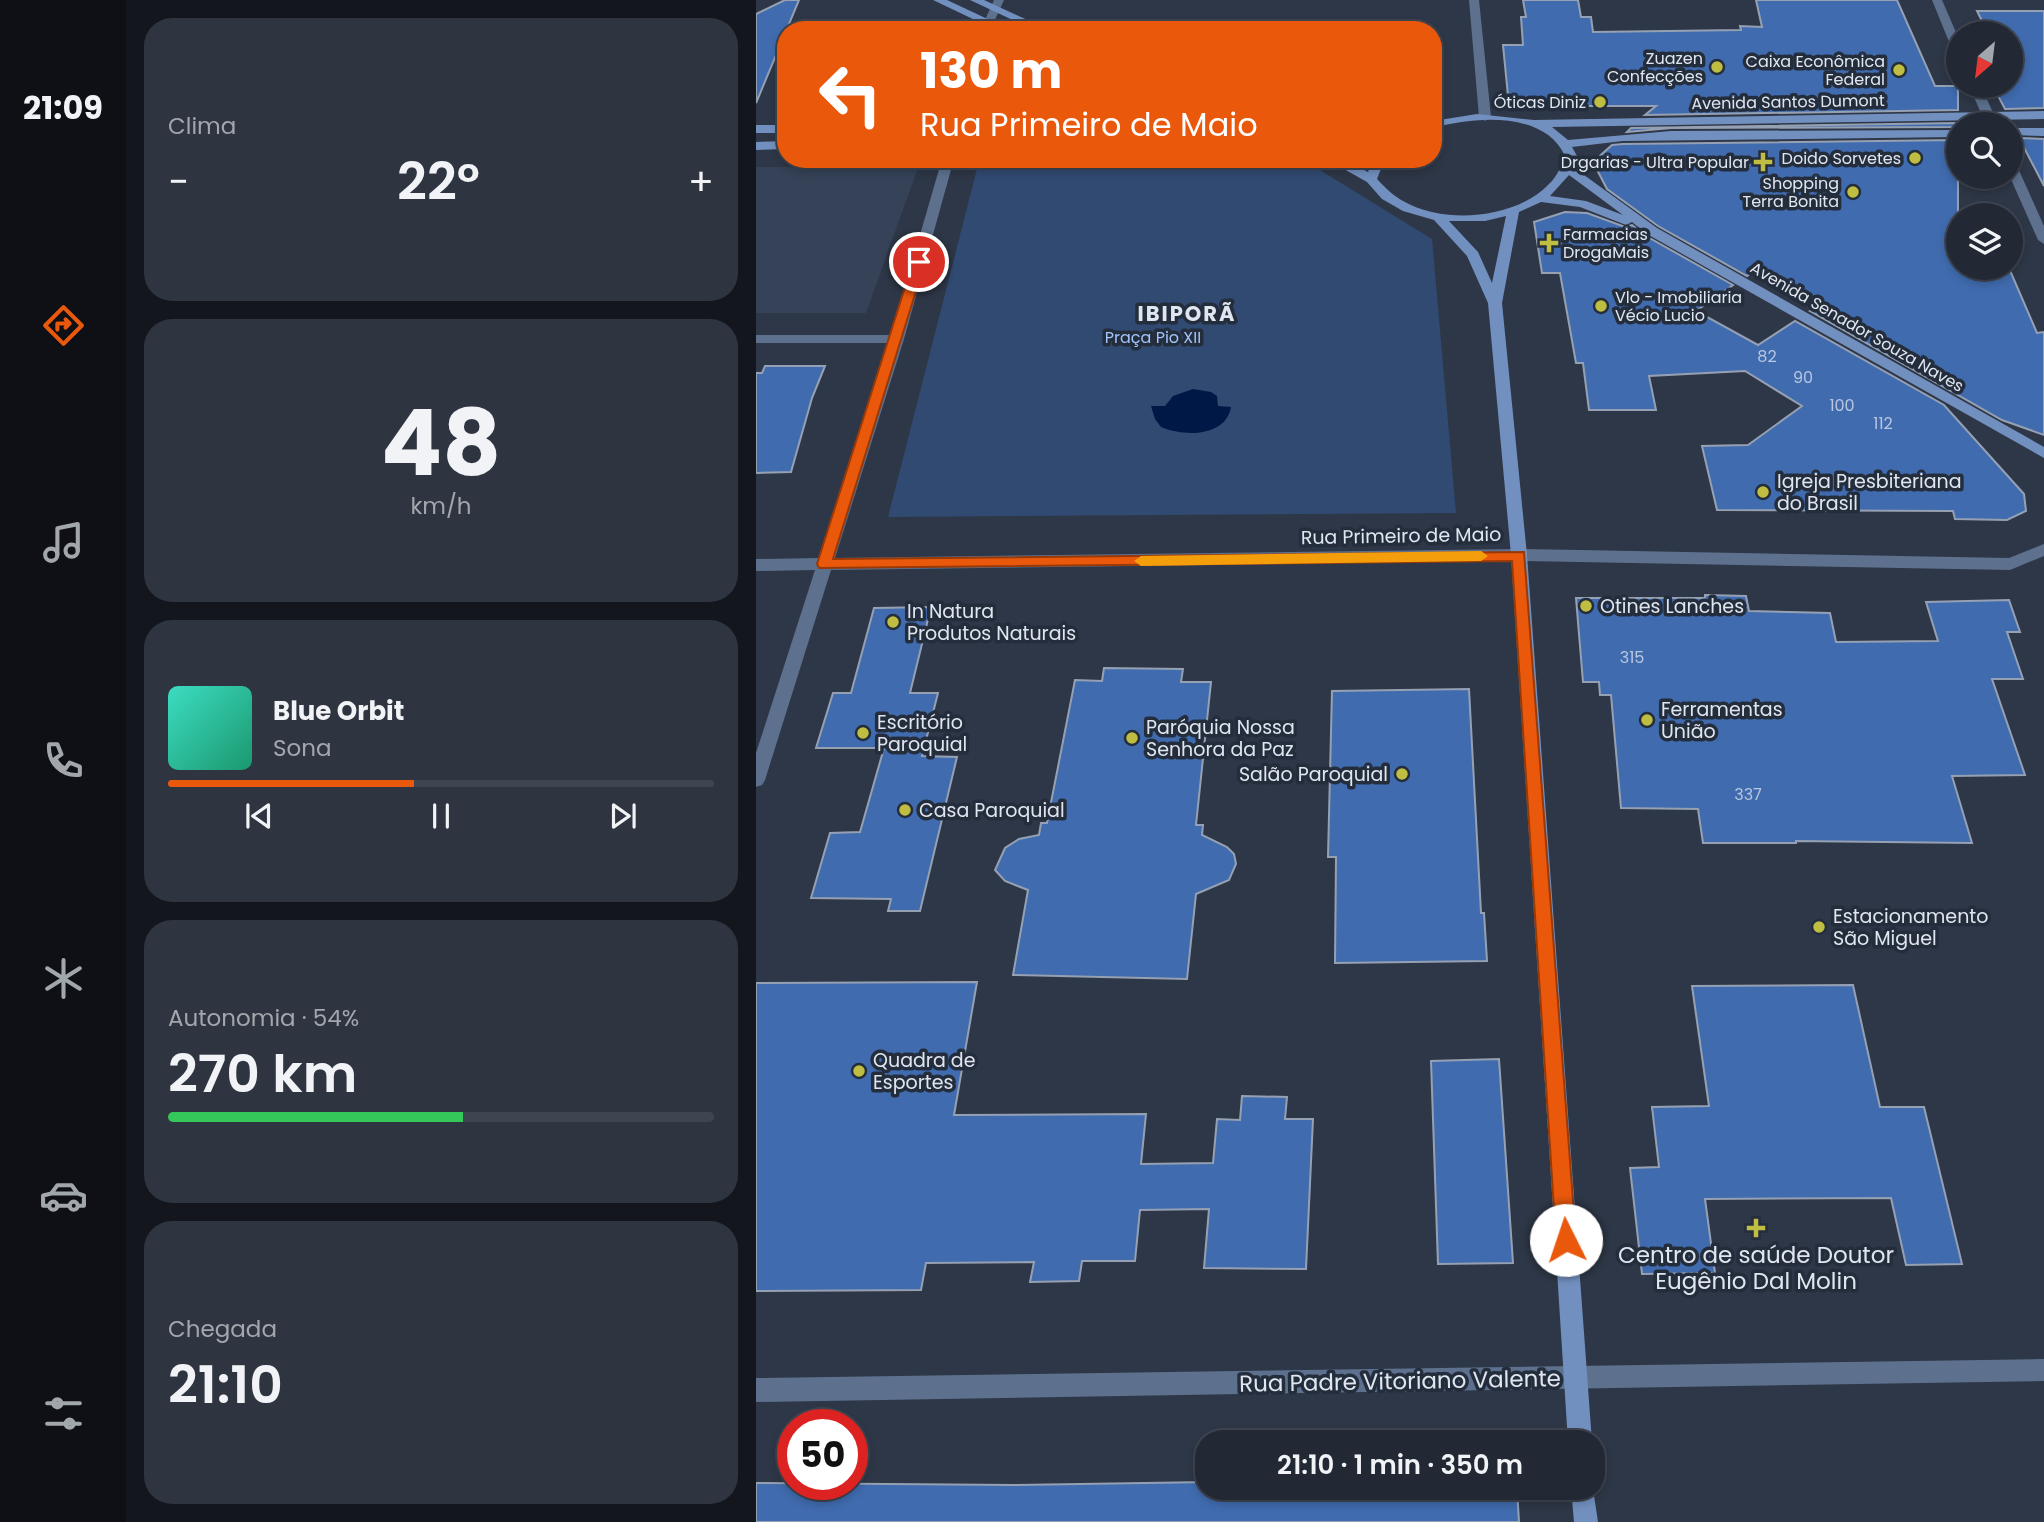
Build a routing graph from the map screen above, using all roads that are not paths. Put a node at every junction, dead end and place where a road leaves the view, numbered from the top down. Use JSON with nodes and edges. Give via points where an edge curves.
{"nodes":[{"id":1,"x":937,"y":0,"type":"edge"},
{"id":2,"x":975,"y":0,"type":"edge"},
{"id":3,"x":1474,"y":0,"type":"edge"},
{"id":4,"x":1937,"y":0,"type":"edge"},
{"id":5,"x":997,"y":4,"type":"edge"},
{"id":6,"x":987,"y":21,"type":"edge"},
{"id":7,"x":989,"y":21,"type":"edge"},
{"id":8,"x":1028,"y":21,"type":"edge"},
{"id":9,"x":1946,"y":21,"type":"edge"},
{"id":10,"x":2044,"y":115,"type":"edge"},
{"id":11,"x":1485,"y":117,"type":"junction"},
{"id":12,"x":2023,"y":117,"type":"edge"},
{"id":13,"x":1946,"y":120,"type":"edge"},
{"id":14,"x":1442,"y":121,"type":"edge"},
{"id":15,"x":1533,"y":124,"type":"junction"},
{"id":16,"x":756,"y":129,"type":"edge"},
{"id":17,"x":777,"y":129,"type":"edge"},
{"id":18,"x":1946,"y":132,"type":"edge"},
{"id":19,"x":2023,"y":132,"type":"edge"},
{"id":20,"x":2044,"y":132,"type":"edge"},
{"id":21,"x":1566,"y":144,"type":"junction"},
{"id":22,"x":777,"y":145,"type":"edge"},
{"id":23,"x":756,"y":146,"type":"edge"},
{"id":24,"x":945,"y":168,"type":"edge"},
{"id":25,"x":1350,"y":168,"type":"edge"},
{"id":26,"x":1375,"y":168,"type":"edge"},
{"id":27,"x":1567,"y":168,"type":"junction"},
{"id":28,"x":1371,"y":179,"type":"junction"},
{"id":29,"x":2021,"y":189,"type":"edge"},
{"id":30,"x":1539,"y":198,"type":"junction"},
{"id":31,"x":1513,"y":211,"type":"junction"},
{"id":32,"x":1439,"y":218,"type":"junction"},
{"id":33,"x":1652,"y":231,"type":"junction"},
{"id":34,"x":2044,"y":240,"type":"edge"},
{"id":35,"x":1495,"y":303,"type":"junction"},
{"id":36,"x":756,"y":339,"type":"edge"},
{"id":37,"x":897,"y":339,"type":"junction"},
{"id":38,"x":2044,"y":453,"type":"edge"},
{"id":39,"x":2044,"y":550,"type":"edge"},
{"id":40,"x":1519,"y":555,"type":"junction"},
{"id":41,"x":824,"y":564,"type":"junction"},
{"id":42,"x":756,"y":565,"type":"edge"},
{"id":43,"x":756,"y":780,"type":"edge"},
{"id":44,"x":2044,"y":1370,"type":"edge"},
{"id":45,"x":1575,"y":1378,"type":"junction"},
{"id":46,"x":756,"y":1390,"type":"edge"},
{"id":47,"x":1579,"y":1430,"type":"edge"},
{"id":48,"x":1584,"y":1500,"type":"edge"},
{"id":49,"x":1586,"y":1522,"type":"edge"}],
"edges":[{"from":1,"to":6,"type":"main road"},
{"from":2,"to":5,"type":"main road"},
{"from":3,"to":11,"type":"street"},
{"from":4,"to":9,"type":"street"},
{"from":5,"to":7,"type":"street"},
{"from":5,"to":8,"type":"main road"},
{"from":10,"to":12,"type":"main road","name":"Avenida Santos Dumont"},
{"from":11,"to":14,"type":"main road"},
{"from":11,"to":15,"type":"main road"},
{"from":13,"to":15,"type":"main road","name":"Avenida Santos Dumont"},
{"from":15,"to":21,"type":"main road","via":[[1554,132]]},
{"from":16,"to":17,"type":"main road"},
{"from":18,"to":21,"type":"main road","name":"Avenida Santos Dumont","via":[[1671,135]]},
{"from":19,"to":20,"type":"main road"},
{"from":21,"to":27,"type":"main road","via":[[1571,156]]},
{"from":22,"to":23,"type":"main road"},
{"from":24,"to":37,"type":"street"},
{"from":25,"to":28,"type":"main road"},
{"from":26,"to":28,"type":"main road"},
{"from":27,"to":30,"type":"main road"},
{"from":27,"to":33,"type":"main road"},
{"from":28,"to":32,"type":"main road","via":[[1394,202]]},
{"from":29,"to":34,"type":"street"},
{"from":30,"to":31,"type":"main road"},
{"from":30,"to":33,"type":"main road","via":[[1582,204]]},
{"from":31,"to":32,"type":"main road"},
{"from":31,"to":35,"type":"main road"},
{"from":32,"to":35,"type":"main road","via":[[1473,255]]},
{"from":33,"to":38,"type":"main road","name":"Avenida Senador Souza Naves"},
{"from":35,"to":40,"type":"main road"},
{"from":36,"to":37,"type":"street"},
{"from":37,"to":41,"type":"street"},
{"from":39,"to":40,"type":"street","name":"Rua Primeiro de Maio","via":[[2010,564]]},
{"from":40,"to":41,"type":"street","name":"Rua Primeiro de Maio"},
{"from":40,"to":45,"type":"main road"},
{"from":41,"to":42,"type":"street","name":"Rua Primeiro de Maio"},
{"from":41,"to":43,"type":"street"},
{"from":44,"to":45,"type":"street","name":"Rua Padre Vitoriano Valente"},
{"from":45,"to":46,"type":"street","name":"Rua Padre Vitoriano Valente"},
{"from":45,"to":47,"type":"main road"},
{"from":48,"to":49,"type":"main road"}]}
